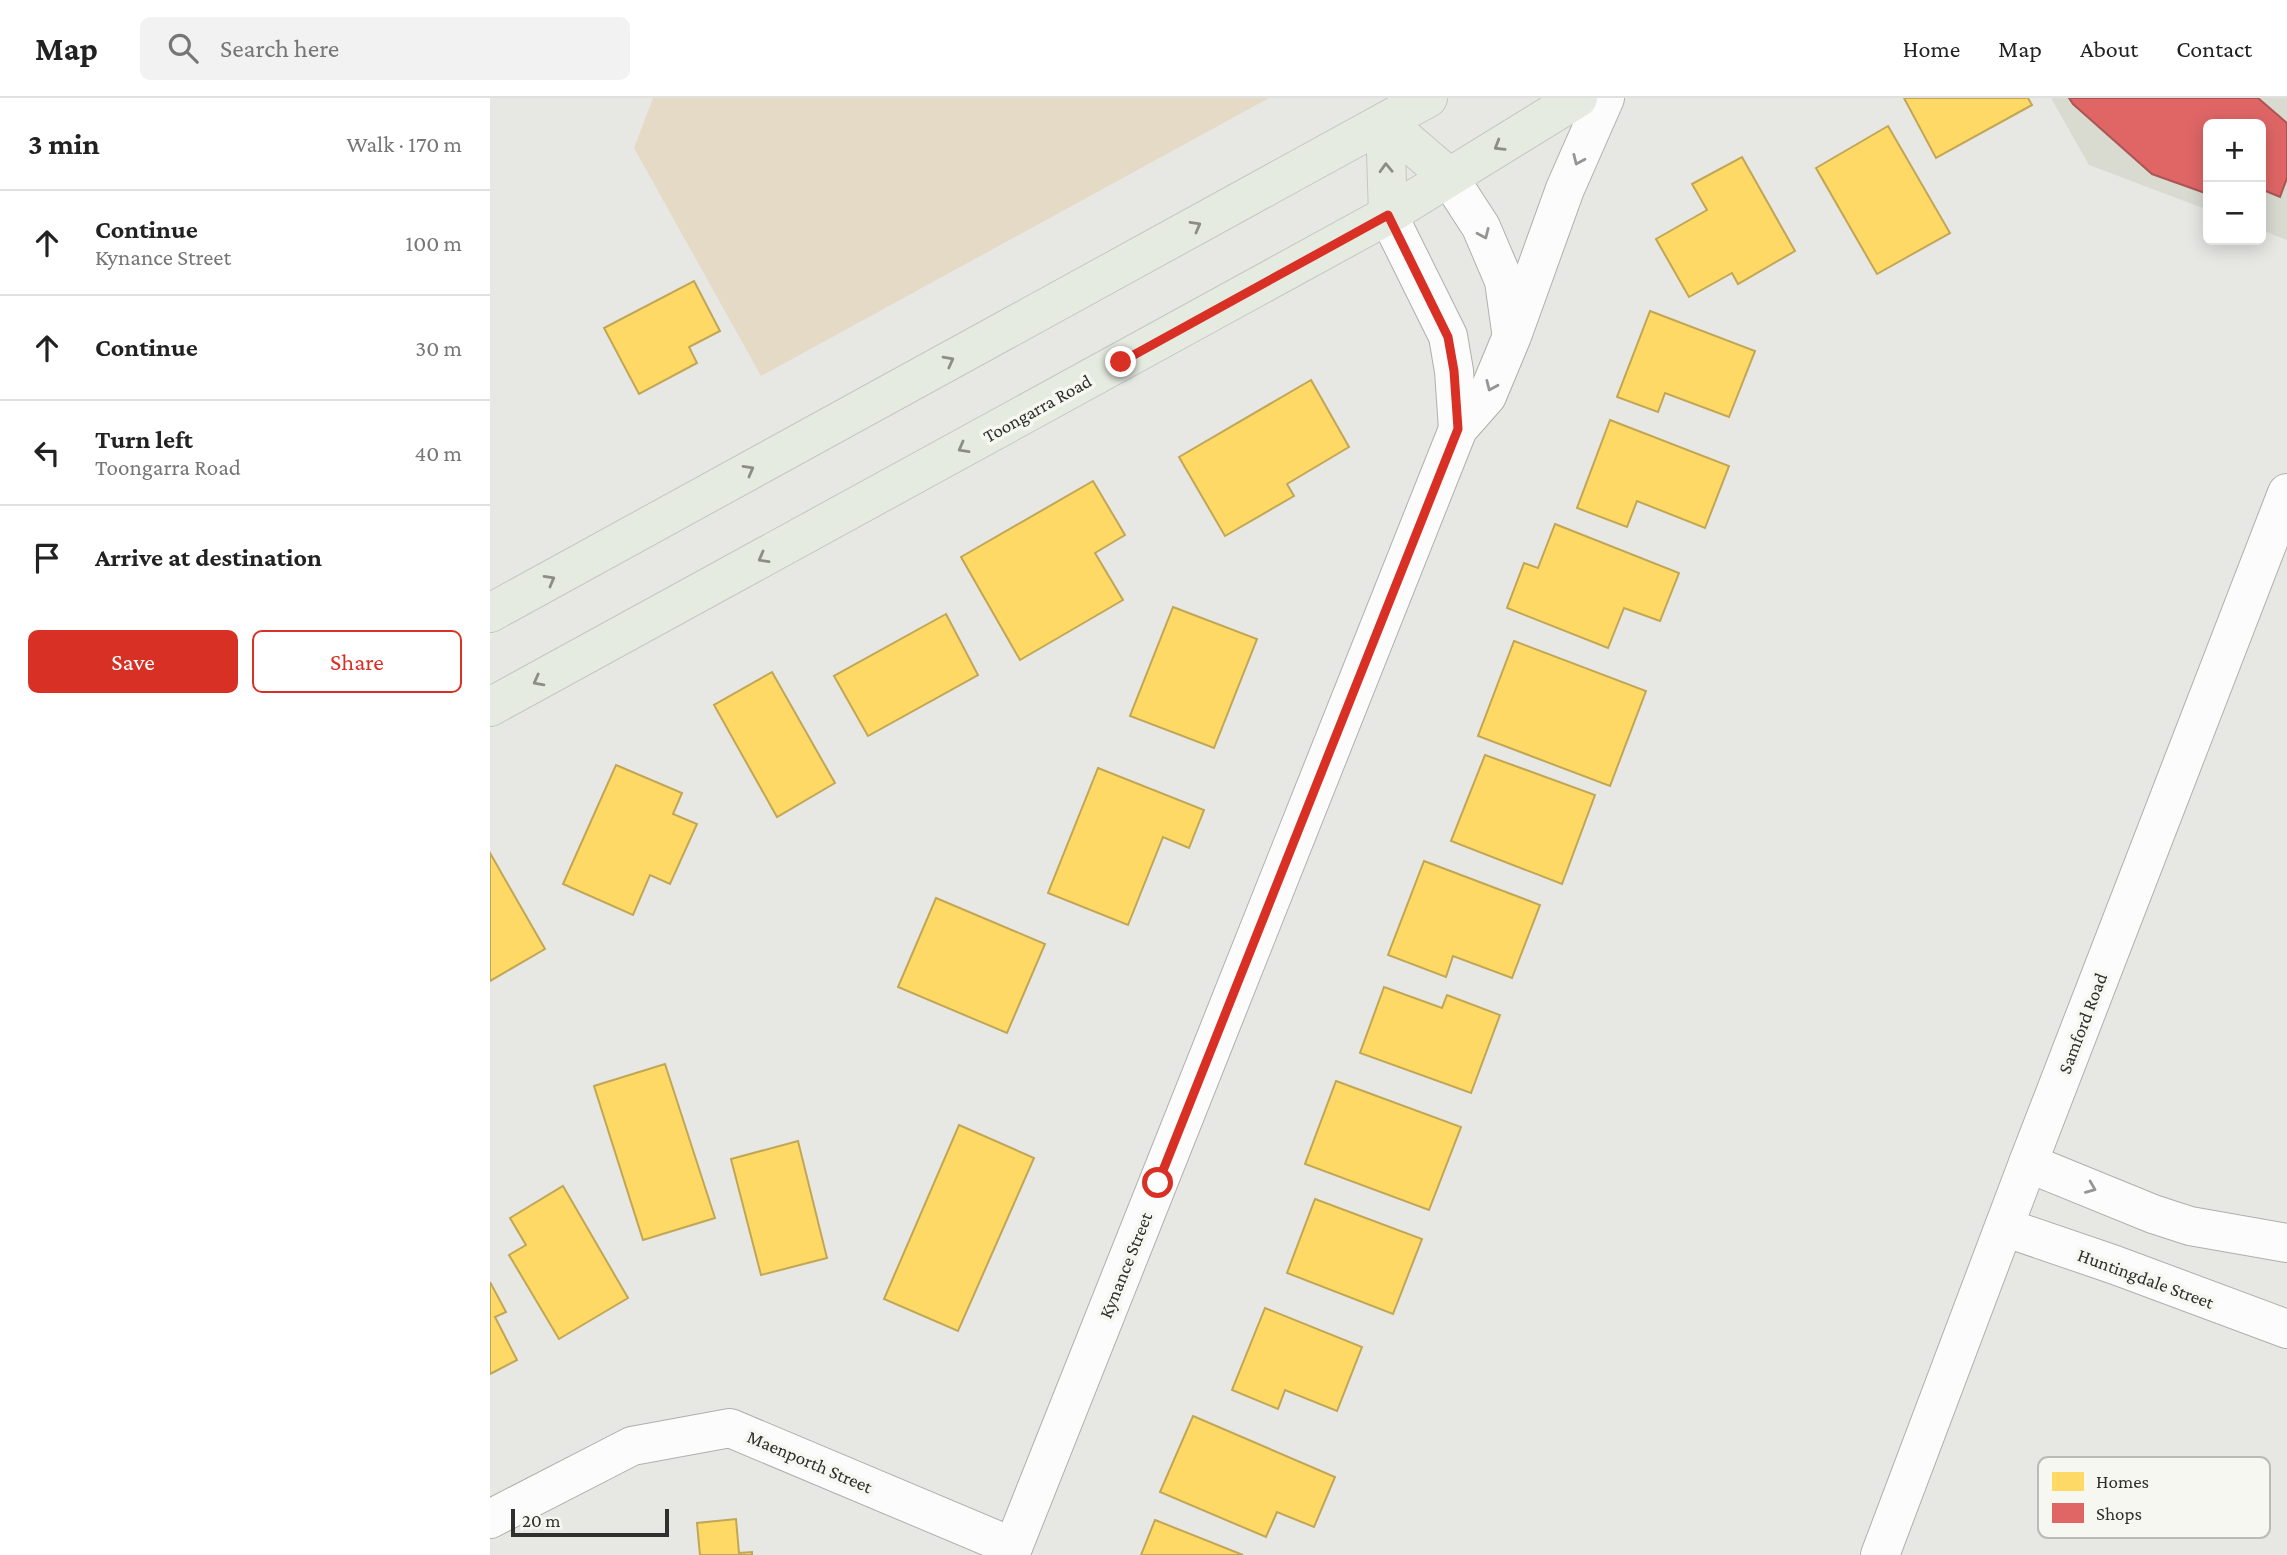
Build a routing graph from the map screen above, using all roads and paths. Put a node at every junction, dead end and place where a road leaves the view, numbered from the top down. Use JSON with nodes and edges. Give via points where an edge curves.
{"nodes":[{"id":1,"x":1427,"y":98,"type":"edge"},
{"id":2,"x":1578,"y":98,"type":"edge"},
{"id":3,"x":1605,"y":98,"type":"edge"},
{"id":4,"x":1385,"y":122,"type":"junction"},
{"id":5,"x":1448,"y":176,"type":"junction"},
{"id":6,"x":1388,"y":215,"type":"junction"},
{"id":7,"x":1512,"y":336,"type":"junction"},
{"id":8,"x":1458,"y":429,"type":"junction"},
{"id":9,"x":2287,"y":493,"type":"edge"},
{"id":10,"x":490,"y":613,"type":"edge"},
{"id":11,"x":490,"y":707,"type":"edge"},
{"id":12,"x":2028,"y":1163,"type":"junction"},
{"id":13,"x":2004,"y":1227,"type":"junction"},
{"id":14,"x":2287,"y":1243,"type":"edge"},
{"id":15,"x":2287,"y":1329,"type":"edge"},
{"id":16,"x":490,"y":1519,"type":"edge"},
{"id":17,"x":1012,"y":1551,"type":"edge"},
{"id":18,"x":1880,"y":1555,"type":"edge"}],
"edges":[{"from":1,"to":4,"type":"main road"},
{"from":2,"to":5,"type":"main road","name":"Toongarra Road","one_way":true},
{"from":3,"to":7,"type":"street","one_way":true,"via":[[1565,189]]},
{"from":4,"to":5,"type":"main road"},
{"from":6,"to":4,"type":"main road","one_way":true},
{"from":10,"to":4,"type":"main road","one_way":true},
{"from":5,"to":6,"type":"main road","name":"Toongarra Road"},
{"from":5,"to":7,"type":"street","one_way":true,"via":[[1481,227],[1504,281]]},
{"from":6,"to":8,"type":"street","via":[[1448,337]]},
{"from":6,"to":11,"type":"main road","name":"Toongarra Road","one_way":true},
{"from":7,"to":8,"type":"street","one_way":true,"via":[[1486,396]]},
{"from":8,"to":17,"type":"street","name":"Kynance Street"},
{"from":9,"to":12,"type":"street","name":"Samford Road"},
{"from":12,"to":13,"type":"street","name":"Samford Road"},
{"from":12,"to":14,"type":"street","one_way":true,"via":[[2190,1226]]},
{"from":13,"to":15,"type":"street","name":"Huntingdale Street"},
{"from":13,"to":18,"type":"street","name":"Samford Road"},
{"from":16,"to":17,"type":"street","name":"Maenporth Street","via":[[632,1446],[730,1428]]}]}
